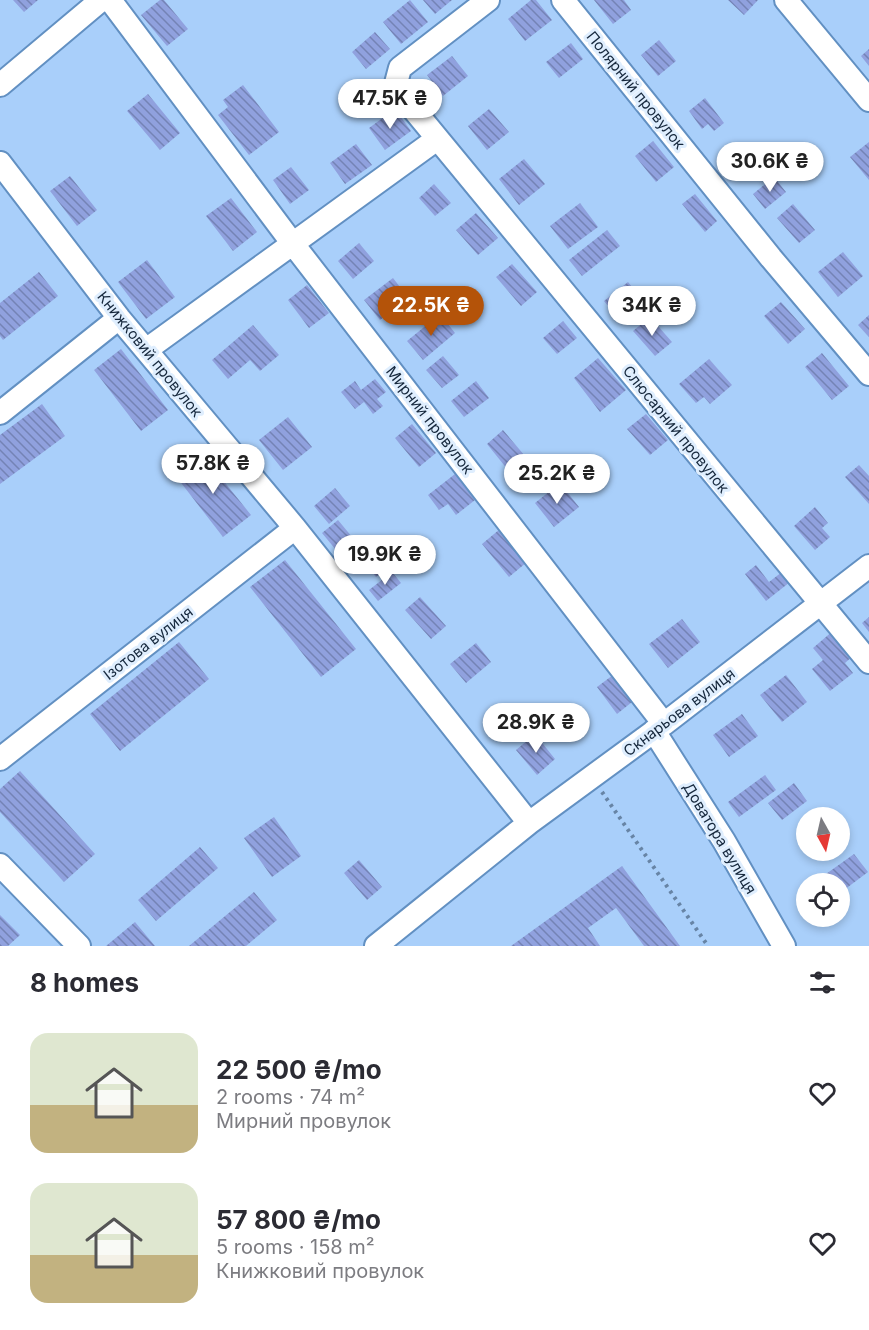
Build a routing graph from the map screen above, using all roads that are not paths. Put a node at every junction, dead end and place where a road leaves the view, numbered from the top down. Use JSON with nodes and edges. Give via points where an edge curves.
{"nodes":[{"id":1,"x":101,"y":0,"type":"edge"},
{"id":2,"x":110,"y":0,"type":"edge"},
{"id":3,"x":488,"y":0,"type":"edge"},
{"id":4,"x":563,"y":0,"type":"edge"},
{"id":5,"x":786,"y":0,"type":"edge"},
{"id":6,"x":0,"y":85,"type":"edge"},
{"id":7,"x":869,"y":100,"type":"edge"},
{"id":8,"x":437,"y":139,"type":"junction"},
{"id":9,"x":0,"y":163,"type":"edge"},
{"id":10,"x":293,"y":244,"type":"junction"},
{"id":11,"x":119,"y":318,"type":"junction"},
{"id":12,"x":146,"y":350,"type":"junction"},
{"id":13,"x":869,"y":374,"type":"edge"},
{"id":14,"x":0,"y":413,"type":"edge"},
{"id":15,"x":295,"y":528,"type":"junction"},
{"id":16,"x":869,"y":566,"type":"edge"},
{"id":17,"x":820,"y":605,"type":"junction"},
{"id":18,"x":869,"y":662,"type":"edge"},
{"id":19,"x":659,"y":728,"type":"junction"},
{"id":20,"x":0,"y":759,"type":"edge"},
{"id":21,"x":529,"y":823,"type":"junction"},
{"id":22,"x":0,"y":865,"type":"edge"},
{"id":23,"x":79,"y":946,"type":"edge"},
{"id":24,"x":376,"y":946,"type":"edge"},
{"id":25,"x":784,"y":946,"type":"edge"}],
"edges":[{"from":1,"to":6,"type":"street"},
{"from":2,"to":10,"type":"street","name":"Мирний провулок"},
{"from":3,"to":8,"type":"street","name":"Слюсарний провулок","via":[[400,68],[395,87]]},
{"from":4,"to":13,"type":"street","name":"Полярний провулок"},
{"from":5,"to":7,"type":"street"},
{"from":8,"to":10,"type":"street"},
{"from":8,"to":17,"type":"street","name":"Слюсарний провулок"},
{"from":9,"to":11,"type":"street","name":"Книжковий провулок"},
{"from":10,"to":12,"type":"street"},
{"from":10,"to":19,"type":"street","name":"Мирний провулок"},
{"from":11,"to":12,"type":"street","name":"Книжковий провулок"},
{"from":11,"to":14,"type":"street"},
{"from":12,"to":15,"type":"street","name":"Книжковий провулок"},
{"from":15,"to":20,"type":"street","name":"Ізотова вулиця"},
{"from":15,"to":21,"type":"street","name":"Книжковий провулок"},
{"from":16,"to":17,"type":"street","name":"Скнарьова вулиця"},
{"from":17,"to":18,"type":"street","name":"Слюсарний провулок"},
{"from":17,"to":19,"type":"street","name":"Скнарьова вулиця"},
{"from":19,"to":21,"type":"street","name":"Скнарьова вулиця"},
{"from":19,"to":25,"type":"street","name":"Доватора вулиця"},
{"from":21,"to":24,"type":"street","name":"Скнарьова вулиця"},
{"from":22,"to":23,"type":"street"}]}
